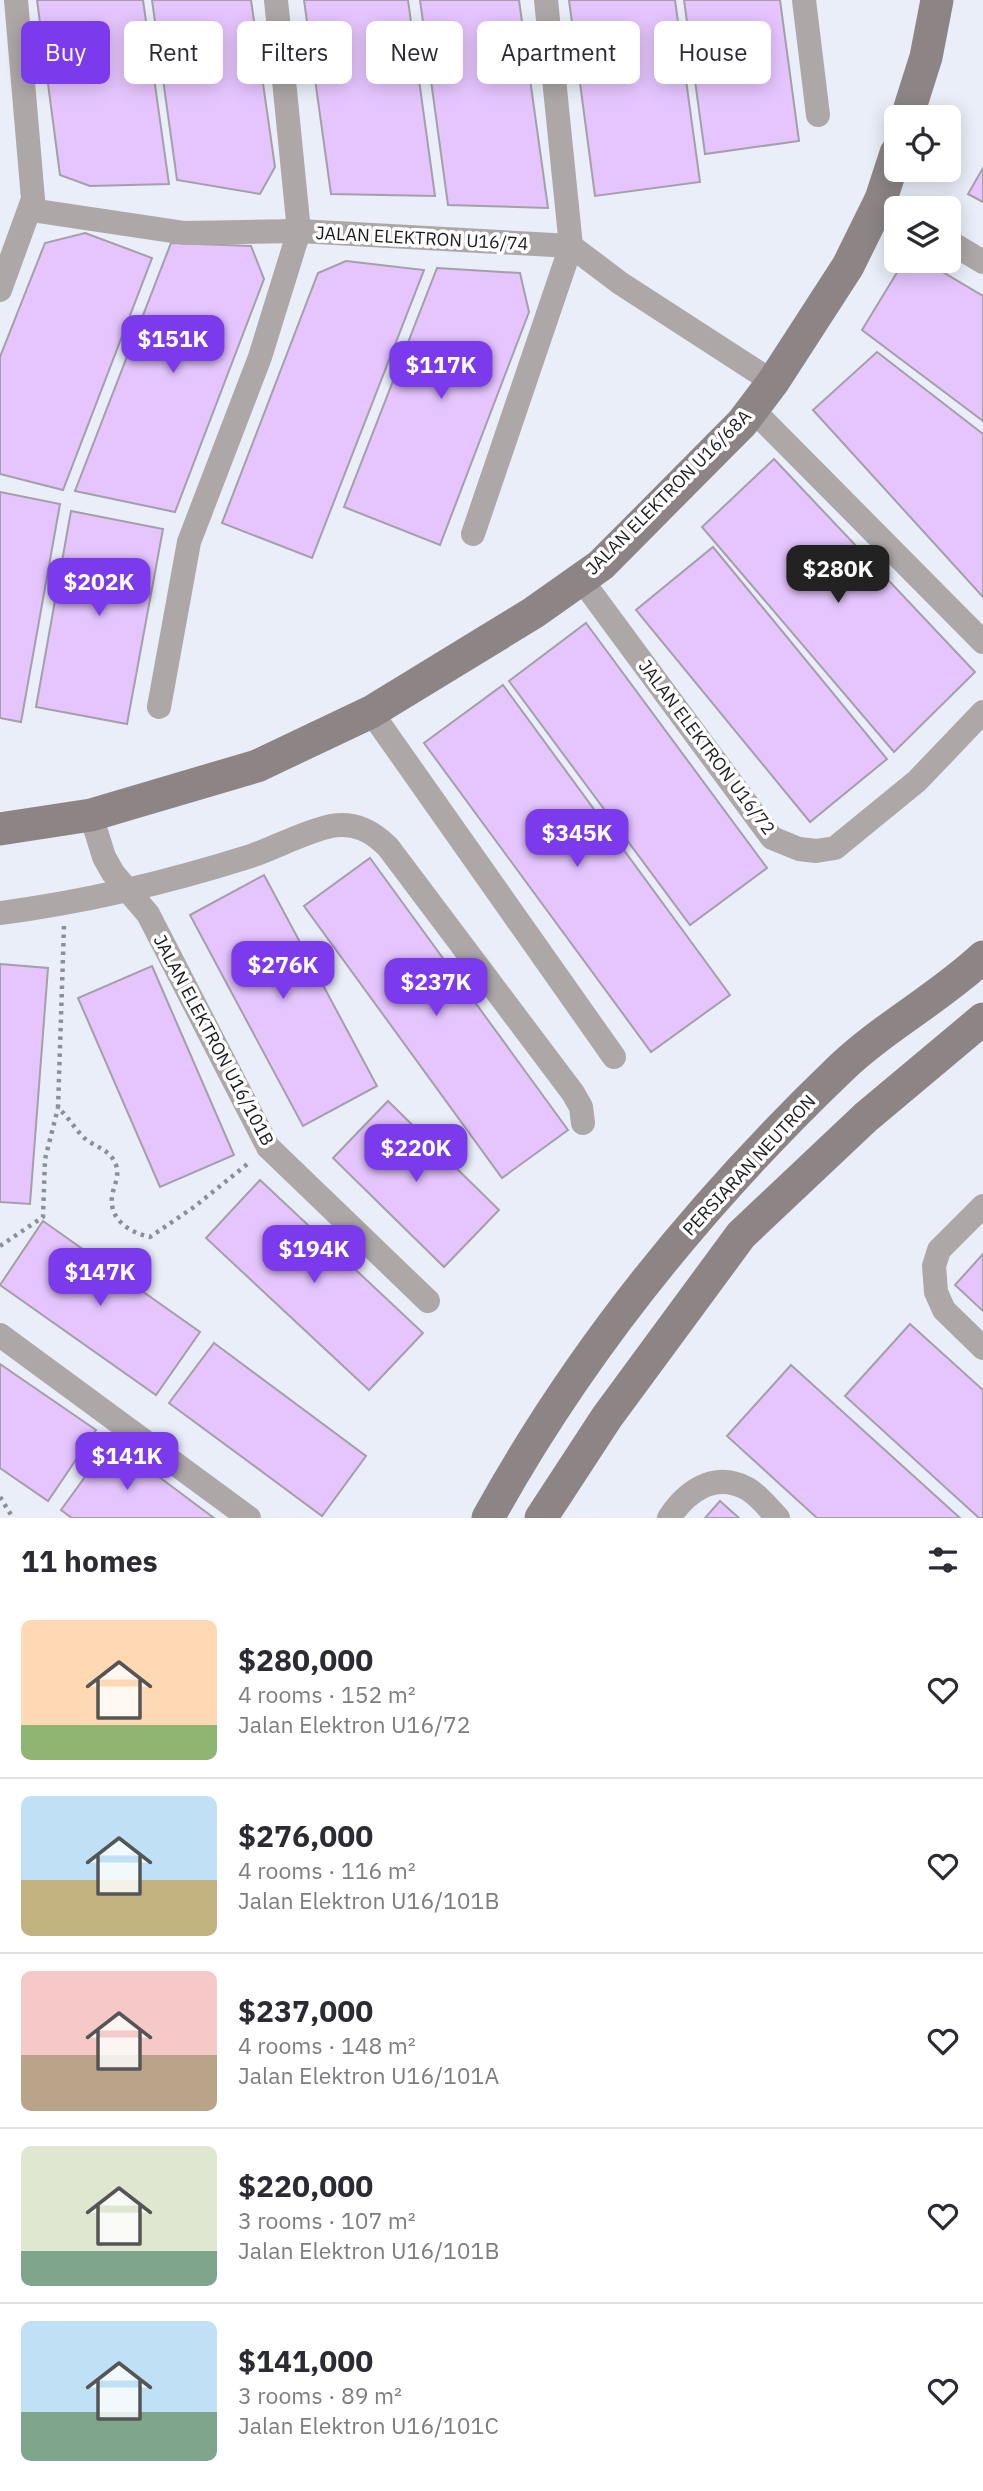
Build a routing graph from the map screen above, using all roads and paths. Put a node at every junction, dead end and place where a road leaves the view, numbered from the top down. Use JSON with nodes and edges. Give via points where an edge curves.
{"nodes":[{"id":1,"x":16,"y":0,"type":"edge"},
{"id":2,"x":276,"y":0,"type":"edge"},
{"id":3,"x":546,"y":0,"type":"edge"},
{"id":4,"x":804,"y":0,"type":"edge"},
{"id":5,"x":937,"y":0,"type":"edge"},
{"id":6,"x":911,"y":105,"type":"edge"},
{"id":7,"x":818,"y":115,"type":"dead end"},
{"id":8,"x":31,"y":210,"type":"junction"},
{"id":9,"x":884,"y":212,"type":"edge"},
{"id":10,"x":299,"y":230,"type":"junction"},
{"id":11,"x":571,"y":246,"type":"junction"},
{"id":12,"x":961,"y":249,"type":"edge"},
{"id":13,"x":983,"y":262,"type":"edge"},
{"id":14,"x":0,"y":290,"type":"edge"},
{"id":15,"x":773,"y":382,"type":"junction"},
{"id":16,"x":752,"y":409,"type":"junction"},
{"id":17,"x":473,"y":534,"type":"dead end"},
{"id":18,"x":581,"y":579,"type":"junction"},
{"id":19,"x":983,"y":642,"type":"edge"},
{"id":20,"x":159,"y":707,"type":"dead end"},
{"id":21,"x":371,"y":712,"type":"junction"},
{"id":22,"x":983,"y":712,"type":"edge"},
{"id":23,"x":91,"y":815,"type":"junction"},
{"id":24,"x":0,"y":829,"type":"edge"},
{"id":25,"x":128,"y":890,"type":"junction"},
{"id":26,"x":65,"y":904,"type":"junction"},
{"id":27,"x":0,"y":913,"type":"edge"},
{"id":28,"x":983,"y":957,"type":"edge"},
{"id":29,"x":983,"y":1018,"type":"edge"},
{"id":30,"x":614,"y":1057,"type":"dead end"},
{"id":31,"x":58,"y":1108,"type":"junction"},
{"id":32,"x":583,"y":1123,"type":"dead end"},
{"id":33,"x":268,"y":1147,"type":"junction"},
{"id":34,"x":983,"y":1206,"type":"edge"},
{"id":35,"x":0,"y":1247,"type":"edge"},
{"id":36,"x":428,"y":1301,"type":"dead end"},
{"id":37,"x":0,"y":1335,"type":"edge"},
{"id":38,"x":983,"y":1348,"type":"edge"},
{"id":39,"x":0,"y":1497,"type":"edge"},
{"id":40,"x":13,"y":1518,"type":"edge"},
{"id":41,"x":249,"y":1518,"type":"edge"},
{"id":42,"x":488,"y":1518,"type":"edge"},
{"id":43,"x":541,"y":1518,"type":"edge"},
{"id":44,"x":669,"y":1518,"type":"edge"},
{"id":45,"x":778,"y":1518,"type":"edge"}],
"edges":[{"from":1,"to":8,"type":"street","via":[[34,181]]},
{"from":2,"to":10,"type":"street"},
{"from":3,"to":11,"type":"street"},
{"from":4,"to":7,"type":"street"},
{"from":5,"to":6,"type":"street"},
{"from":8,"to":10,"type":"street","name":"JALAN ELEKTRON U16/74","via":[[185,233]]},
{"from":8,"to":14,"type":"street"},
{"from":9,"to":15,"type":"street","name":"JALAN ELEKTRON U16/68A"},
{"from":10,"to":11,"type":"street","name":"JALAN ELEKTRON U16/74"},
{"from":10,"to":20,"type":"street","via":[[260,357],[189,542]]},
{"from":11,"to":15,"type":"street"},
{"from":11,"to":17,"type":"street"},
{"from":12,"to":13,"type":"street"},
{"from":15,"to":16,"type":"street","name":"JALAN ELEKTRON U16/68A"},
{"from":16,"to":18,"type":"street","name":"JALAN ELEKTRON U16/68A","via":[[601,565]]},
{"from":16,"to":19,"type":"street"},
{"from":18,"to":21,"type":"street","name":"JALAN ELEKTRON U16/68A"},
{"from":18,"to":22,"type":"street","name":"JALAN ELEKTRON U16/72","via":[[772,838],[786,845],[816,851],[835,848],[917,782]]},
{"from":21,"to":23,"type":"street","name":"JALAN ELEKTRON U16/68A","via":[[257,766]]},
{"from":21,"to":30,"type":"street"},
{"from":23,"to":24,"type":"street","name":"JALAN ELEKTRON U16/68A"},
{"from":23,"to":25,"type":"street","name":"JALAN ELEKTRON U16/101B","via":[[104,857]]},
{"from":25,"to":26,"type":"street"},
{"from":25,"to":32,"type":"street","via":[[251,856],[331,826],[362,828],[388,847],[573,1093]]},
{"from":25,"to":33,"type":"street","name":"JALAN ELEKTRON U16/101B","via":[[148,914]]},
{"from":26,"to":27,"type":"street"},
{"from":26,"to":31,"type":"path"},
{"from":28,"to":42,"type":"street","name":"PERSIARAN NEUTRON","via":[[843,1066],[701,1211],[584,1361]]},
{"from":29,"to":43,"type":"street","via":[[866,1117],[741,1235],[607,1417]]},
{"from":31,"to":33,"type":"path","via":[[87,1140],[112,1158],[118,1177],[111,1199],[118,1220],[133,1233],[150,1237]]},
{"from":31,"to":35,"type":"path","via":[[45,1159],[43,1217]]},
{"from":33,"to":36,"type":"street","name":"JALAN ELEKTRON U16/101B"},
{"from":34,"to":38,"type":"street","via":[[939,1250],[934,1266],[936,1292],[944,1310]]},
{"from":37,"to":41,"type":"street"},
{"from":39,"to":40,"type":"path"},
{"from":44,"to":45,"type":"street","via":[[696,1486],[715,1483],[747,1488]]}]}
